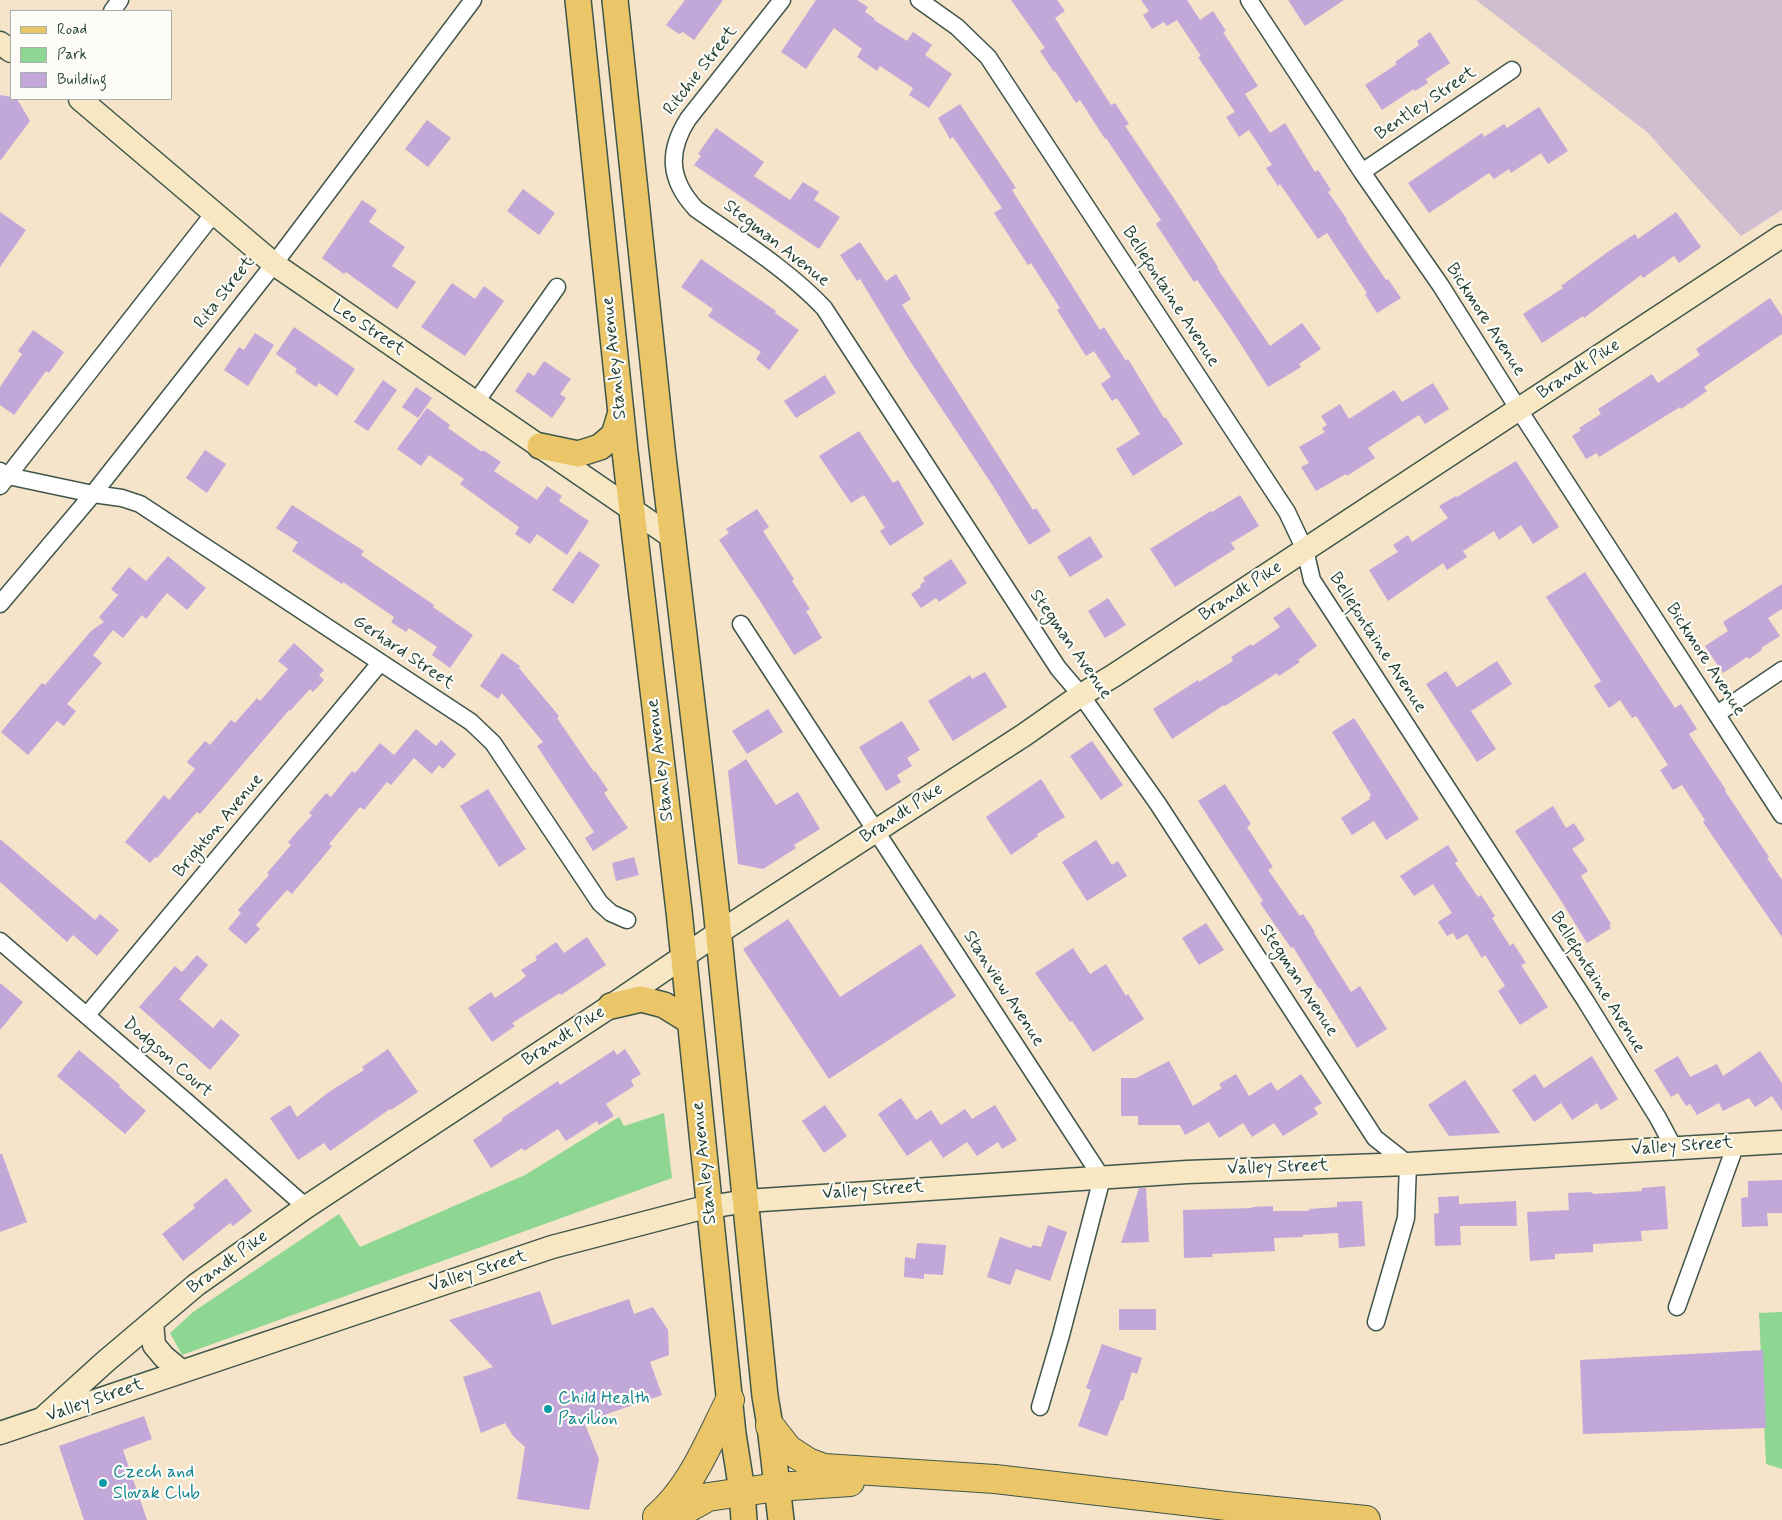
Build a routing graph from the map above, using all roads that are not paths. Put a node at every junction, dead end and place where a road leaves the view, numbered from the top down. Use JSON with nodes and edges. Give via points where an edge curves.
{"nodes":[{"id":1,"x":474,"y":0,"type":"edge"},
{"id":2,"x":578,"y":0,"type":"edge"},
{"id":3,"x":615,"y":0,"type":"edge"},
{"id":4,"x":782,"y":0,"type":"edge"},
{"id":5,"x":919,"y":0,"type":"edge"},
{"id":6,"x":1249,"y":0,"type":"edge"},
{"id":7,"x":1512,"y":70,"type":"dead end"},
{"id":8,"x":81,"y":100,"type":"edge"},
{"id":9,"x":1362,"y":172,"type":"junction"},
{"id":10,"x":675,"y":176,"type":"joint"},
{"id":11,"x":214,"y":213,"type":"junction"},
{"id":12,"x":1782,"y":236,"type":"edge"},
{"id":13,"x":274,"y":264,"type":"junction"},
{"id":14,"x":557,"y":287,"type":"dead end"},
{"id":15,"x":476,"y":402,"type":"junction"},
{"id":16,"x":1519,"y":410,"type":"junction"},
{"id":17,"x":621,"y":412,"type":"junction"},
{"id":18,"x":540,"y":446,"type":"junction"},
{"id":19,"x":3,"y":478,"type":"edge"},
{"id":20,"x":93,"y":494,"type":"junction"},
{"id":21,"x":631,"y":509,"type":"junction"},
{"id":22,"x":672,"y":537,"type":"junction"},
{"id":23,"x":1306,"y":550,"type":"junction"},
{"id":24,"x":0,"y":604,"type":"edge"},
{"id":25,"x":741,"y":624,"type":"dead end"},
{"id":26,"x":380,"y":663,"type":"junction"},
{"id":27,"x":1782,"y":670,"type":"edge"},
{"id":28,"x":1080,"y":695,"type":"junction"},
{"id":29,"x":1717,"y":714,"type":"junction"},
{"id":30,"x":1782,"y":815,"type":"edge"},
{"id":31,"x":876,"y":830,"type":"junction"},
{"id":32,"x":626,"y":920,"type":"dead end"},
{"id":33,"x":718,"y":933,"type":"junction"},
{"id":34,"x":0,"y":940,"type":"edge"},
{"id":35,"x":683,"y":957,"type":"junction"},
{"id":36,"x":611,"y":1006,"type":"junction"},
{"id":37,"x":87,"y":1015,"type":"junction"},
{"id":38,"x":690,"y":1021,"type":"junction"},
{"id":39,"x":1782,"y":1142,"type":"edge"},
{"id":40,"x":1736,"y":1144,"type":"junction"},
{"id":41,"x":1674,"y":1148,"type":"junction"},
{"id":42,"x":1408,"y":1164,"type":"junction"},
{"id":43,"x":1102,"y":1178,"type":"junction"},
{"id":44,"x":746,"y":1201,"type":"junction"},
{"id":45,"x":710,"y":1207,"type":"junction"},
{"id":46,"x":306,"y":1208,"type":"junction"},
{"id":47,"x":1677,"y":1306,"type":"dead end"},
{"id":48,"x":152,"y":1322,"type":"junction"},
{"id":49,"x":1376,"y":1322,"type":"dead end"},
{"id":50,"x":181,"y":1371,"type":"junction"},
{"id":51,"x":730,"y":1400,"type":"junction"},
{"id":52,"x":1040,"y":1406,"type":"dead end"},
{"id":53,"x":42,"y":1419,"type":"junction"},
{"id":54,"x":770,"y":1426,"type":"junction"},
{"id":55,"x":0,"y":1433,"type":"edge"},
{"id":56,"x":941,"y":1475,"type":"junction"},
{"id":57,"x":777,"y":1487,"type":"junction"},
{"id":58,"x":742,"y":1491,"type":"junction"},
{"id":59,"x":653,"y":1520,"type":"edge"},
{"id":60,"x":667,"y":1520,"type":"edge"},
{"id":61,"x":744,"y":1520,"type":"edge"},
{"id":62,"x":781,"y":1520,"type":"edge"},
{"id":63,"x":1366,"y":1520,"type":"edge"}],
"edges":[{"from":1,"to":13,"type":"street","name":"Rita Street"},
{"from":2,"to":17,"type":"main road","name":"Stanley Avenue"},
{"from":3,"to":22,"type":"main road","name":"Stanley Avenue"},
{"from":4,"to":10,"type":"street","name":"Ritchie Street","via":[[679,132],[673,158]]},
{"from":5,"to":23,"type":"street","name":"Bellefontaine Avenue","via":[[970,38],[988,57],[1287,512]]},
{"from":6,"to":9,"type":"street","name":"Bickmore Avenue"},
{"from":7,"to":9,"type":"street","name":"Bentley Street"},
{"from":8,"to":11,"type":"street","name":"Leo Street"},
{"from":9,"to":16,"type":"street","name":"Bickmore Avenue","via":[[1441,286]]},
{"from":10,"to":28,"type":"street","name":"Stegman Avenue","via":[[685,197],[696,208],[806,288],[824,308],[1052,660]]},
{"from":11,"to":13,"type":"street","name":"Leo Street"},
{"from":11,"to":19,"type":"street"},
{"from":12,"to":16,"type":"street","name":"Brandt Pike"},
{"from":13,"to":15,"type":"street","name":"Leo Street"},
{"from":13,"to":20,"type":"street","name":"Rita Street"},
{"from":14,"to":15,"type":"street"},
{"from":15,"to":18,"type":"street","name":"Leo Street"},
{"from":16,"to":23,"type":"street","name":"Brandt Pike"},
{"from":16,"to":29,"type":"street","name":"Bickmore Avenue"},
{"from":17,"to":18,"type":"main road","via":[[614,435],[600,447],[578,454]]},
{"from":17,"to":21,"type":"main road","name":"Stanley Avenue"},
{"from":18,"to":21,"type":"street","name":"Leo Street"},
{"from":19,"to":20,"type":"street","name":"Gerhard Street"},
{"from":20,"to":24,"type":"street","name":"Rita Street"},
{"from":20,"to":26,"type":"street","name":"Gerhard Street","via":[[140,504]]},
{"from":21,"to":22,"type":"street","name":"Leo Street"},
{"from":21,"to":35,"type":"main road","name":"Stanley Avenue"},
{"from":22,"to":33,"type":"main road","name":"Stanley Avenue"},
{"from":23,"to":28,"type":"street","name":"Brandt Pike"},
{"from":23,"to":41,"type":"street","name":"Bellefontaine Avenue","via":[[1312,580],[1585,1000]]},
{"from":25,"to":31,"type":"street","name":"Stanview Avenue"},
{"from":26,"to":32,"type":"street","name":"Gerhard Street","via":[[471,722],[493,744],[600,903]]},
{"from":26,"to":37,"type":"street","name":"Brighton Avenue"},
{"from":27,"to":29,"type":"street"},
{"from":28,"to":31,"type":"street","name":"Brandt Pike"},
{"from":28,"to":42,"type":"street","name":"Stegman Avenue","via":[[1174,828],[1375,1138]]},
{"from":29,"to":30,"type":"street","name":"Bickmore Avenue"},
{"from":31,"to":33,"type":"street","name":"Brandt Pike"},
{"from":31,"to":43,"type":"street","name":"Stanview Avenue"},
{"from":33,"to":35,"type":"street","name":"Brandt Pike"},
{"from":33,"to":44,"type":"main road","name":"Stanley Avenue"},
{"from":34,"to":37,"type":"street","name":"Dodgson Court"},
{"from":35,"to":36,"type":"street","name":"Brandt Pike"},
{"from":35,"to":38,"type":"main road","name":"Stanley Avenue"},
{"from":36,"to":38,"type":"main road","via":[[641,999],[664,1005]]},
{"from":36,"to":46,"type":"street","name":"Brandt Pike"},
{"from":37,"to":46,"type":"street","name":"Dodgson Court"},
{"from":38,"to":45,"type":"main road","name":"Stanley Avenue"},
{"from":39,"to":40,"type":"street","name":"Valley Street"},
{"from":40,"to":41,"type":"street","name":"Valley Street"},
{"from":40,"to":47,"type":"street"},
{"from":41,"to":42,"type":"street","name":"Valley Street"},
{"from":42,"to":43,"type":"street","name":"Valley Street"},
{"from":42,"to":49,"type":"street","via":[[1406,1218]]},
{"from":43,"to":44,"type":"street","name":"Valley Street"},
{"from":43,"to":52,"type":"street"},
{"from":44,"to":45,"type":"street","name":"Valley Street"},
{"from":44,"to":54,"type":"main road","name":"Stanley Avenue"},
{"from":45,"to":50,"type":"street","name":"Valley Street","via":[[552,1247]]},
{"from":45,"to":51,"type":"main road","name":"Stanley Avenue"},
{"from":46,"to":48,"type":"street","name":"Brandt Pike","via":[[196,1285]]},
{"from":48,"to":50,"type":"street","via":[[154,1345]]},
{"from":48,"to":53,"type":"street","name":"Brandt Pike"},
{"from":50,"to":53,"type":"street","name":"Valley Street"},
{"from":51,"to":58,"type":"main road","name":"Stanley Avenue"},
{"from":51,"to":59,"type":"highway","via":[[696,1468],[680,1492]]},
{"from":53,"to":55,"type":"street","name":"Valley Street"},
{"from":54,"to":56,"type":"highway","via":[[788,1450],[824,1468]]},
{"from":54,"to":57,"type":"main road","name":"Stanley Avenue"},
{"from":56,"to":57,"type":"highway"},
{"from":56,"to":63,"type":"highway"},
{"from":57,"to":58,"type":"highway"},
{"from":57,"to":62,"type":"main road","name":"Stanley Avenue"},
{"from":58,"to":60,"type":"highway","via":[[708,1497]]},
{"from":58,"to":61,"type":"main road","name":"Stanley Avenue"}]}
